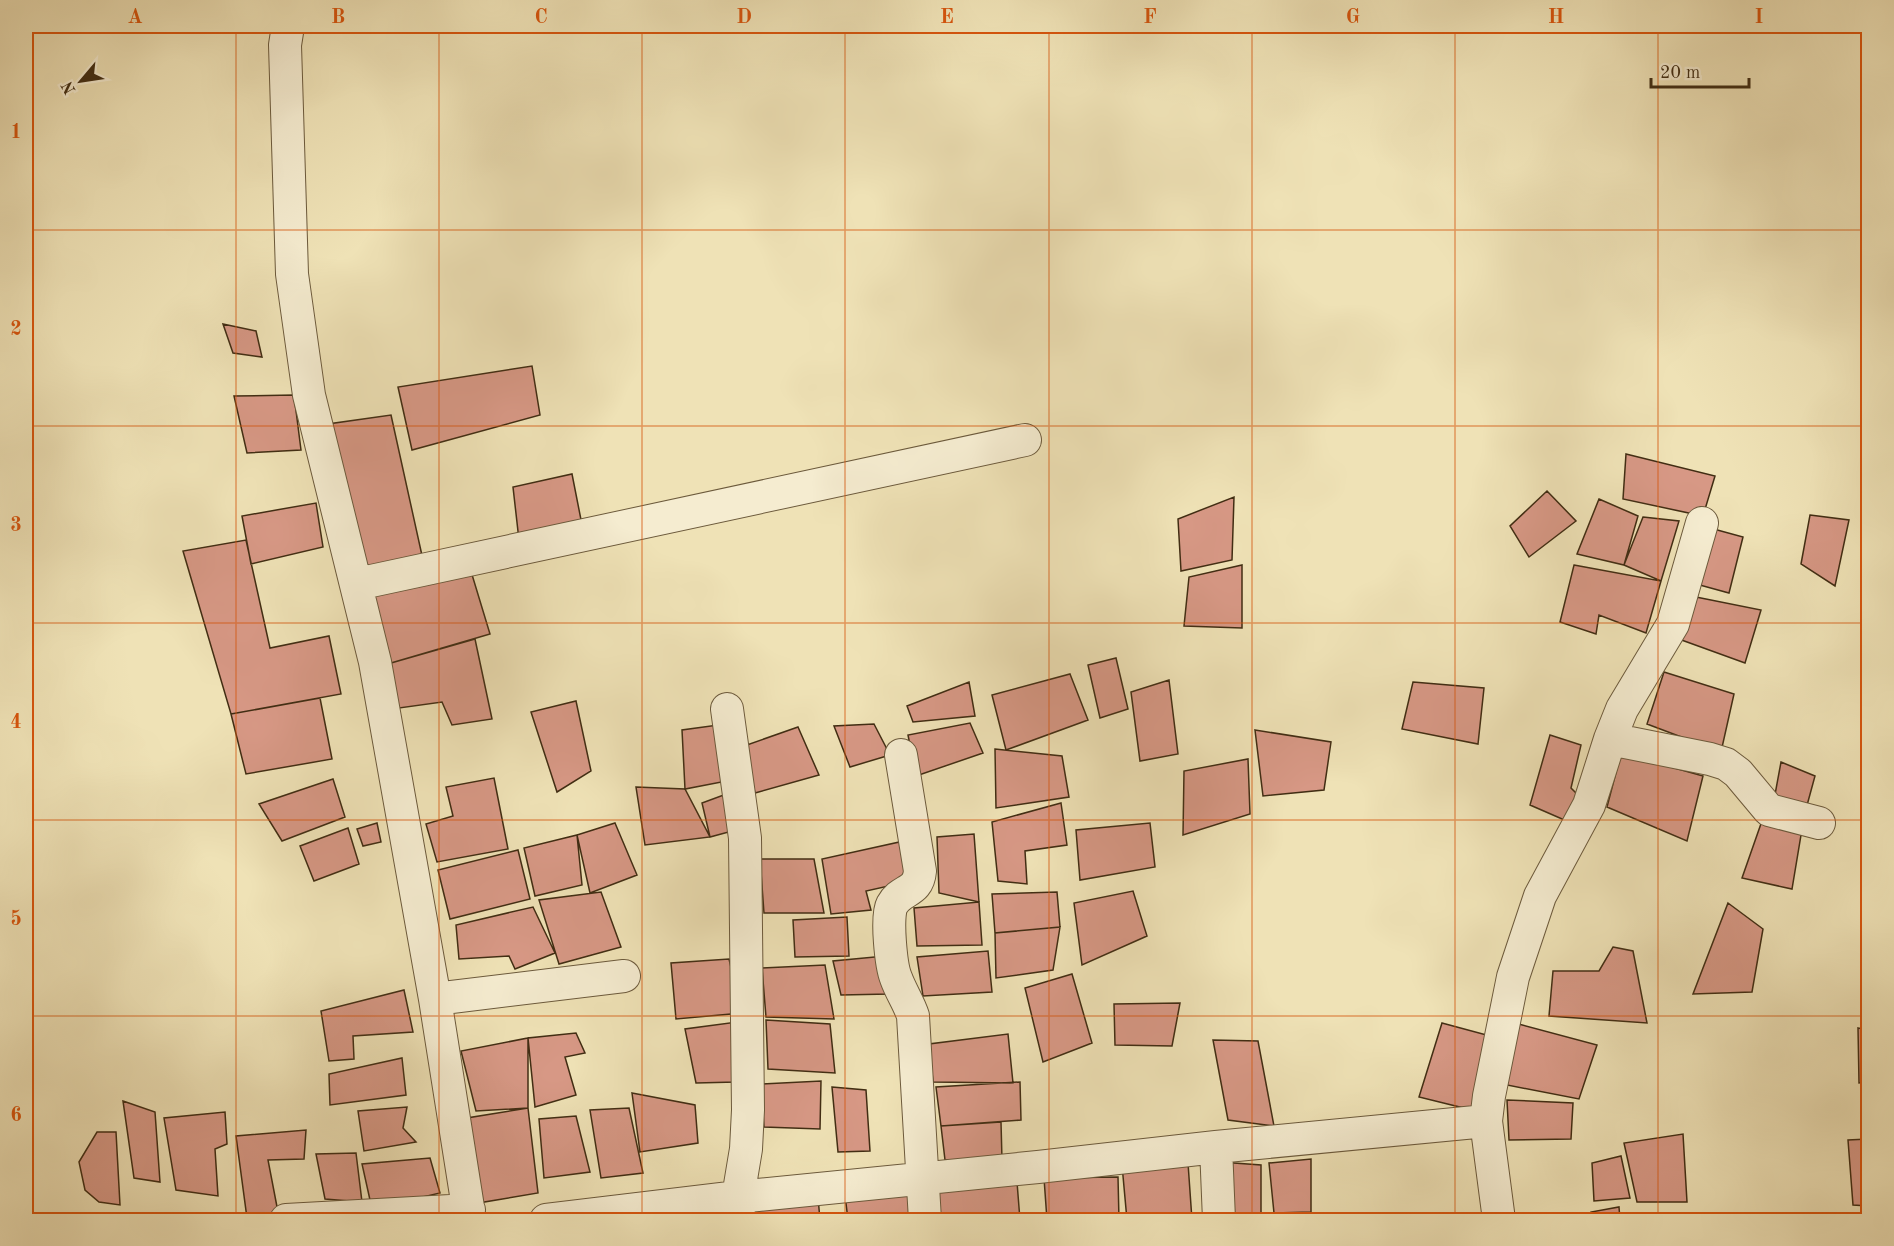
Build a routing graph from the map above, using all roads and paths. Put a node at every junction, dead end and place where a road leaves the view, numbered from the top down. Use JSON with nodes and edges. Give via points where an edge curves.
{"nodes":[{"id":1,"x":288,"y":26,"type":"edge"},
{"id":2,"x":1025,"y":440,"type":"dead end"},
{"id":3,"x":1702,"y":523,"type":"dead end"},
{"id":4,"x":357,"y":584,"type":"junction"},
{"id":5,"x":726,"y":710,"type":"dead end"},
{"id":6,"x":1610,"y":739,"type":"junction"},
{"id":7,"x":901,"y":755,"type":"dead end"},
{"id":8,"x":1819,"y":823,"type":"dead end"},
{"id":9,"x":624,"y":976,"type":"dead end"},
{"id":10,"x":435,"y":999,"type":"junction"},
{"id":11,"x":1486,"y":1121,"type":"junction"},
{"id":12,"x":1216,"y":1147,"type":"junction"},
{"id":13,"x":923,"y":1179,"type":"junction"},
{"id":14,"x":739,"y":1209,"type":"edge"},
{"id":15,"x":469,"y":1215,"type":"edge"},
{"id":16,"x":286,"y":1221,"type":"edge"},
{"id":17,"x":546,"y":1221,"type":"edge"},
{"id":18,"x":925,"y":1221,"type":"edge"},
{"id":19,"x":1219,"y":1221,"type":"edge"},
{"id":20,"x":1499,"y":1221,"type":"edge"}],
"edges":[{"from":1,"to":4,"type":"street","via":[[285,45],[292,274],[309,395]]},
{"from":2,"to":4,"type":"street"},
{"from":3,"to":6,"type":"street","via":[[1673,624],[1622,709]]},
{"from":4,"to":10,"type":"street","via":[[375,662]]},
{"from":5,"to":14,"type":"street","via":[[745,838],[748,1110]]},
{"from":6,"to":8,"type":"street","via":[[1726,764],[1769,810]]},
{"from":6,"to":11,"type":"street","via":[[1589,805],[1540,896],[1513,977]]},
{"from":7,"to":13,"type":"street","via":[[920,871],[913,888],[892,905],[890,918],[896,978],[913,1017]]},
{"from":9,"to":10,"type":"street"},
{"from":10,"to":15,"type":"street"},
{"from":11,"to":12,"type":"street"},
{"from":11,"to":20,"type":"street"},
{"from":12,"to":13,"type":"street"},
{"from":12,"to":19,"type":"street"},
{"from":13,"to":14,"type":"street"},
{"from":13,"to":18,"type":"street"},
{"from":14,"to":17,"type":"street"},
{"from":15,"to":16,"type":"street"}]}
